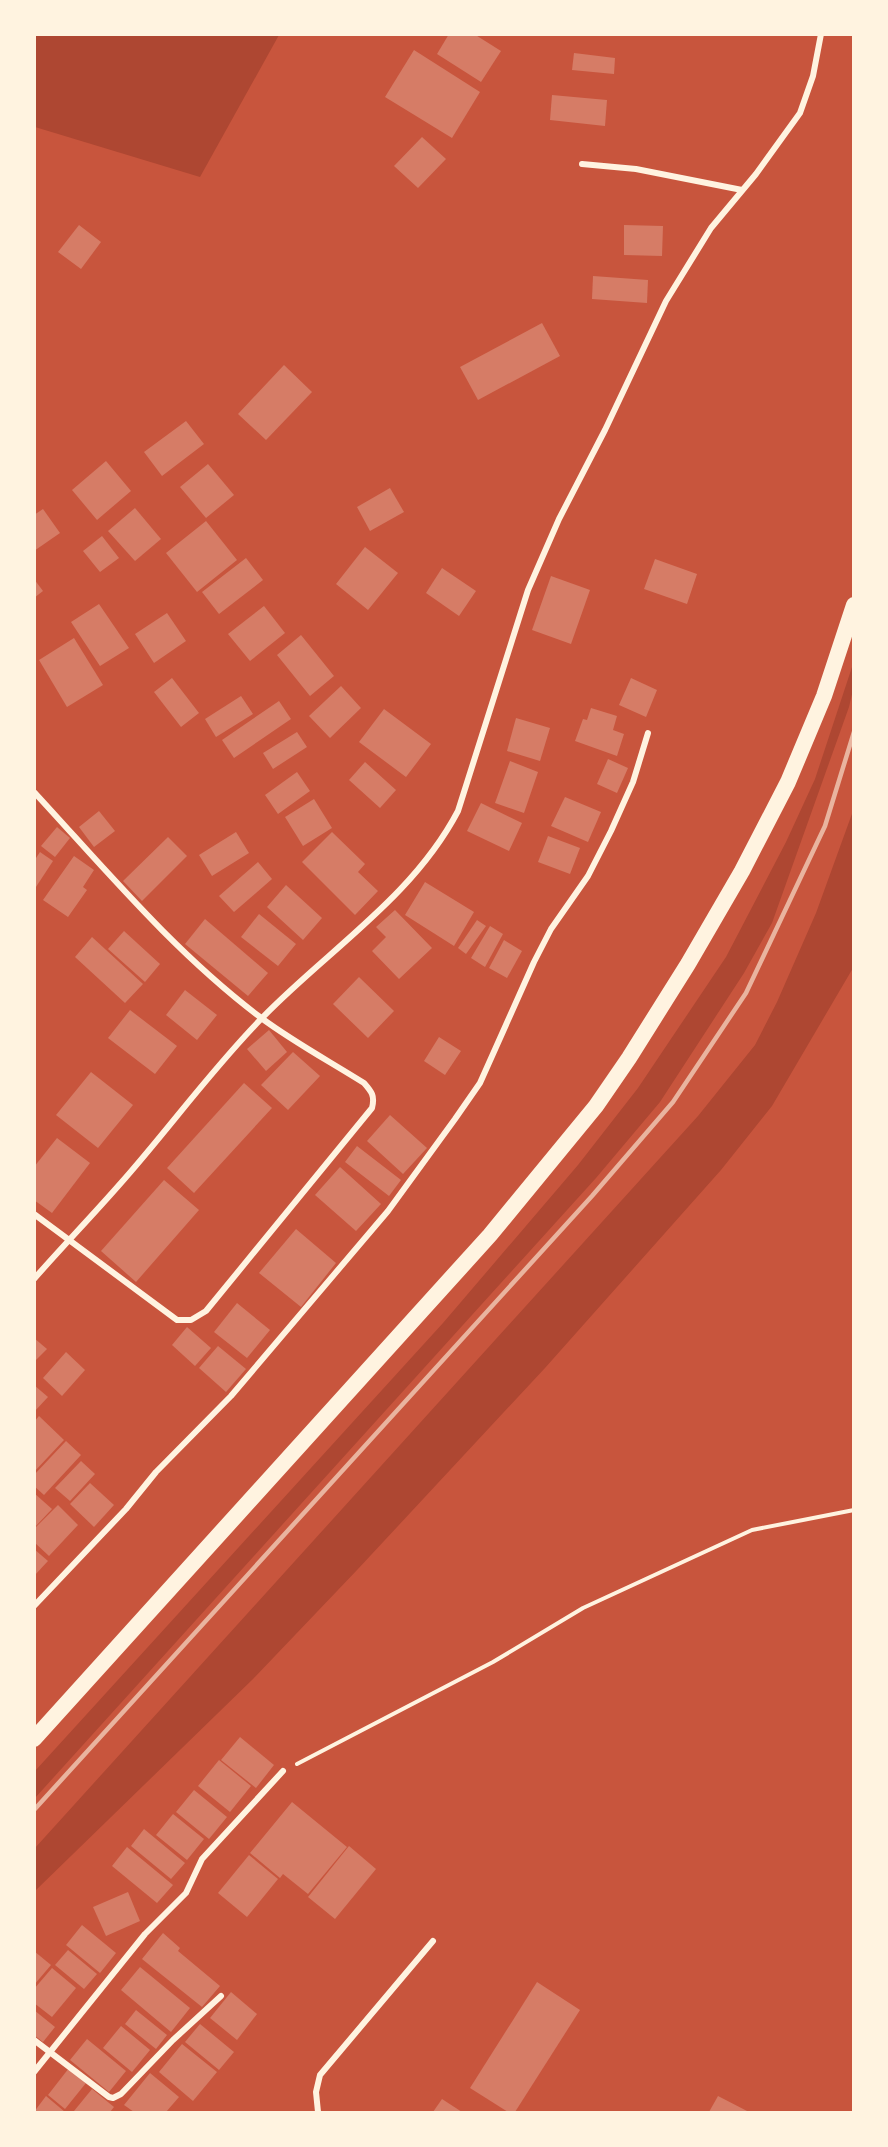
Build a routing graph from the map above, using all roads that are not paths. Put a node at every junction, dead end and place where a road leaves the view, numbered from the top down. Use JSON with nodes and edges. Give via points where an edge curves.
{"nodes":[{"id":1,"x":822,"y":34,"type":"edge"},
{"id":2,"x":582,"y":164,"type":"dead end"},
{"id":3,"x":742,"y":190,"type":"junction"},
{"id":4,"x":854,"y":606,"type":"edge"},
{"id":5,"x":648,"y":733,"type":"dead end"},
{"id":6,"x":34,"y":792,"type":"edge"},
{"id":7,"x":261,"y":1018,"type":"junction"},
{"id":8,"x":34,"y":1214,"type":"edge"},
{"id":9,"x":68,"y":1240,"type":"junction"},
{"id":10,"x":34,"y":1279,"type":"edge"},
{"id":11,"x":34,"y":1606,"type":"edge"},
{"id":12,"x":34,"y":1739,"type":"edge"},
{"id":13,"x":283,"y":1771,"type":"road end"},
{"id":14,"x":433,"y":1941,"type":"dead end"},
{"id":15,"x":221,"y":1996,"type":"dead end"},
{"id":16,"x":34,"y":2040,"type":"edge"},
{"id":17,"x":52,"y":2052,"type":"junction"},
{"id":18,"x":34,"y":2072,"type":"edge"},
{"id":19,"x":318,"y":2112,"type":"edge"}],
"edges":[{"from":1,"to":3,"type":"street","via":[[800,113]]},
{"from":2,"to":3,"type":"street","via":[[636,169]]},
{"from":3,"to":7,"type":"street","via":[[711,228],[666,302],[559,519],[528,590],[458,811],[446,833],[390,900]]},
{"from":4,"to":12,"type":"highway","via":[[824,696],[788,782],[688,964],[596,1106],[482,1243]]},
{"from":5,"to":11,"type":"street","via":[[633,782],[611,831],[588,876],[551,929],[480,1083],[455,1119],[388,1211],[231,1396]]},
{"from":6,"to":7,"type":"street","via":[[160,930]]},
{"from":7,"to":9,"type":"street","via":[[120,1185]]},
{"from":7,"to":9,"type":"street","via":[[364,1083],[374,1099],[372,1108],[206,1311],[191,1320],[177,1320]]},
{"from":8,"to":9,"type":"street"},
{"from":9,"to":10,"type":"street"},
{"from":13,"to":17,"type":"street","via":[[202,1859],[186,1893],[145,1934]]},
{"from":14,"to":19,"type":"street","via":[[320,2075],[316,2092]]},
{"from":15,"to":17,"type":"street","via":[[116,2097],[109,2097]]},
{"from":16,"to":17,"type":"street"},
{"from":17,"to":18,"type":"street"}]}
